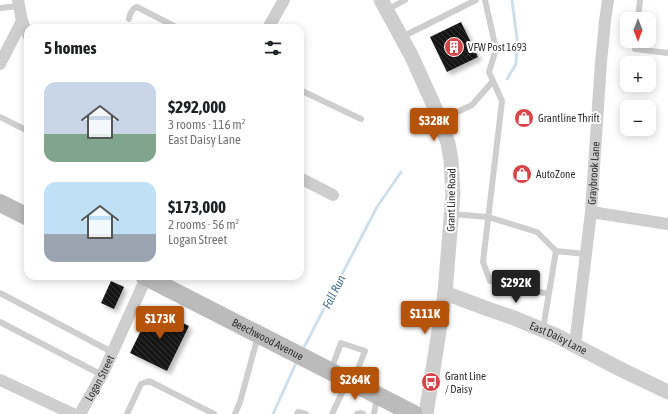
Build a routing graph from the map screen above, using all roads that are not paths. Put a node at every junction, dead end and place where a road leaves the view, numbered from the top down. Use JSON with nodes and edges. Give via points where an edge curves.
{"nodes":[{"id":1,"x":284,"y":0,"type":"edge"},
{"id":2,"x":405,"y":0,"type":"edge"},
{"id":3,"x":476,"y":0,"type":"edge"},
{"id":4,"x":484,"y":0,"type":"edge"},
{"id":5,"x":608,"y":0,"type":"edge"},
{"id":6,"x":640,"y":0,"type":"edge"},
{"id":7,"x":19,"y":3,"type":"edge"},
{"id":8,"x":384,"y":5,"type":"edge"},
{"id":9,"x":0,"y":8,"type":"edge"},
{"id":10,"x":639,"y":12,"type":"edge"},
{"id":11,"x":128,"y":19,"type":"dead end"},
{"id":12,"x":22,"y":21,"type":"junction"},
{"id":13,"x":170,"y":24,"type":"edge"},
{"id":14,"x":270,"y":24,"type":"edge"},
{"id":15,"x":24,"y":26,"type":"edge"},
{"id":16,"x":402,"y":37,"type":"junction"},
{"id":17,"x":635,"y":48,"type":"edge"},
{"id":18,"x":668,"y":53,"type":"edge"},
{"id":19,"x":0,"y":64,"type":"edge"},
{"id":20,"x":493,"y":81,"type":"junction"},
{"id":21,"x":304,"y":92,"type":"edge"},
{"id":22,"x":0,"y":117,"type":"edge"},
{"id":23,"x":361,"y":119,"type":"dead end"},
{"id":24,"x":440,"y":120,"type":"junction"},
{"id":25,"x":24,"y":128,"type":"edge"},
{"id":26,"x":304,"y":180,"type":"edge"},
{"id":27,"x":333,"y":195,"type":"dead end"},
{"id":28,"x":0,"y":203,"type":"edge"},
{"id":29,"x":591,"y":212,"type":"junction"},
{"id":30,"x":451,"y":214,"type":"junction"},
{"id":31,"x":24,"y":215,"type":"edge"},
{"id":32,"x":488,"y":217,"type":"junction"},
{"id":33,"x":668,"y":224,"type":"edge"},
{"id":34,"x":556,"y":251,"type":"junction"},
{"id":35,"x":585,"y":254,"type":"junction"},
{"id":36,"x":143,"y":280,"type":"edge"},
{"id":37,"x":153,"y":280,"type":"edge"},
{"id":38,"x":0,"y":293,"type":"edge"},
{"id":39,"x":445,"y":293,"type":"junction"},
{"id":40,"x":549,"y":294,"type":"junction"},
{"id":41,"x":0,"y":322,"type":"edge"},
{"id":42,"x":542,"y":330,"type":"junction"},
{"id":43,"x":259,"y":335,"type":"junction"},
{"id":44,"x":575,"y":345,"type":"junction"},
{"id":45,"x":112,"y":352,"type":"junction"},
{"id":46,"x":330,"y":371,"type":"junction"},
{"id":47,"x":102,"y":375,"type":"junction"},
{"id":48,"x":0,"y":380,"type":"edge"},
{"id":49,"x":350,"y":381,"type":"junction"},
{"id":50,"x":668,"y":392,"type":"edge"},
{"id":51,"x":378,"y":396,"type":"junction"},
{"id":52,"x":73,"y":414,"type":"edge"},
{"id":53,"x":80,"y":414,"type":"edge"},
{"id":54,"x":127,"y":414,"type":"edge"},
{"id":55,"x":214,"y":414,"type":"edge"},
{"id":56,"x":235,"y":414,"type":"edge"},
{"id":57,"x":297,"y":414,"type":"edge"},
{"id":58,"x":306,"y":414,"type":"edge"},
{"id":59,"x":332,"y":414,"type":"edge"},
{"id":60,"x":357,"y":414,"type":"edge"},
{"id":61,"x":363,"y":414,"type":"edge"},
{"id":62,"x":374,"y":414,"type":"edge"},
{"id":63,"x":414,"y":414,"type":"edge"},
{"id":64,"x":426,"y":414,"type":"edge"}],
"edges":[{"from":1,"to":14,"type":"street"},
{"from":2,"to":8,"type":"lane"},
{"from":3,"to":16,"type":"lane"},
{"from":4,"to":20,"type":"lane","via":[[496,49],[489,72]]},
{"from":5,"to":29,"type":"street","name":"Graybrook Lane","via":[[601,62]]},
{"from":6,"to":10,"type":"lane"},
{"from":7,"to":9,"type":"lane"},
{"from":7,"to":12,"type":"street"},
{"from":8,"to":16,"type":"street","name":"Grant Line Road"},
{"from":11,"to":13,"type":"lane","via":[[138,7]]},
{"from":12,"to":15,"type":"street"},
{"from":12,"to":19,"type":"street"},
{"from":16,"to":24,"type":"street","name":"Grant Line Road"},
{"from":17,"to":18,"type":"lane"},
{"from":20,"to":24,"type":"lane","via":[[472,106]]},
{"from":20,"to":32,"type":"lane","via":[[502,101]]},
{"from":21,"to":23,"type":"lane"},
{"from":22,"to":25,"type":"lane"},
{"from":24,"to":30,"type":"street","name":"Grant Line Road","via":[[448,143],[453,177]]},
{"from":26,"to":27,"type":"street"},
{"from":28,"to":31,"type":"main road"},
{"from":29,"to":33,"type":"street"},
{"from":29,"to":35,"type":"street","name":"Graybrook Lane"},
{"from":30,"to":32,"type":"lane"},
{"from":30,"to":39,"type":"street","name":"Grant Line Road"},
{"from":32,"to":34,"type":"lane","via":[[537,232]]},
{"from":32,"to":40,"type":"lane","via":[[483,262],[490,281]]},
{"from":34,"to":35,"type":"lane"},
{"from":34,"to":40,"type":"lane"},
{"from":35,"to":44,"type":"street","name":"Graybrook Lane"},
{"from":36,"to":45,"type":"street","name":"Logan Street"},
{"from":37,"to":43,"type":"main road","name":"Beechwood Avenue"},
{"from":38,"to":45,"type":"lane"},
{"from":39,"to":42,"type":"street","name":"East Daisy Lane"},
{"from":39,"to":64,"type":"street","name":"Grant Line Road"},
{"from":40,"to":42,"type":"lane"},
{"from":41,"to":47,"type":"lane"},
{"from":42,"to":44,"type":"street","name":"East Daisy Lane"},
{"from":43,"to":46,"type":"main road","name":"Beechwood Avenue"},
{"from":43,"to":56,"type":"lane"},
{"from":44,"to":50,"type":"street","name":"East Daisy Lane"},
{"from":45,"to":47,"type":"street","name":"Logan Street"},
{"from":46,"to":49,"type":"main road","name":"Beechwood Avenue"},
{"from":46,"to":49,"type":"lane","via":[[341,343],[365,351]]},
{"from":47,"to":53,"type":"street","name":"Logan Street"},
{"from":48,"to":52,"type":"street"},
{"from":49,"to":51,"type":"main road","name":"Beechwood Avenue"},
{"from":49,"to":59,"type":"lane"},
{"from":51,"to":62,"type":"lane"},
{"from":51,"to":63,"type":"main road","name":"Beechwood Avenue"},
{"from":54,"to":55,"type":"lane","via":[[141,384],[149,381]]},
{"from":57,"to":58,"type":"lane"},
{"from":60,"to":61,"type":"lane"}]}
